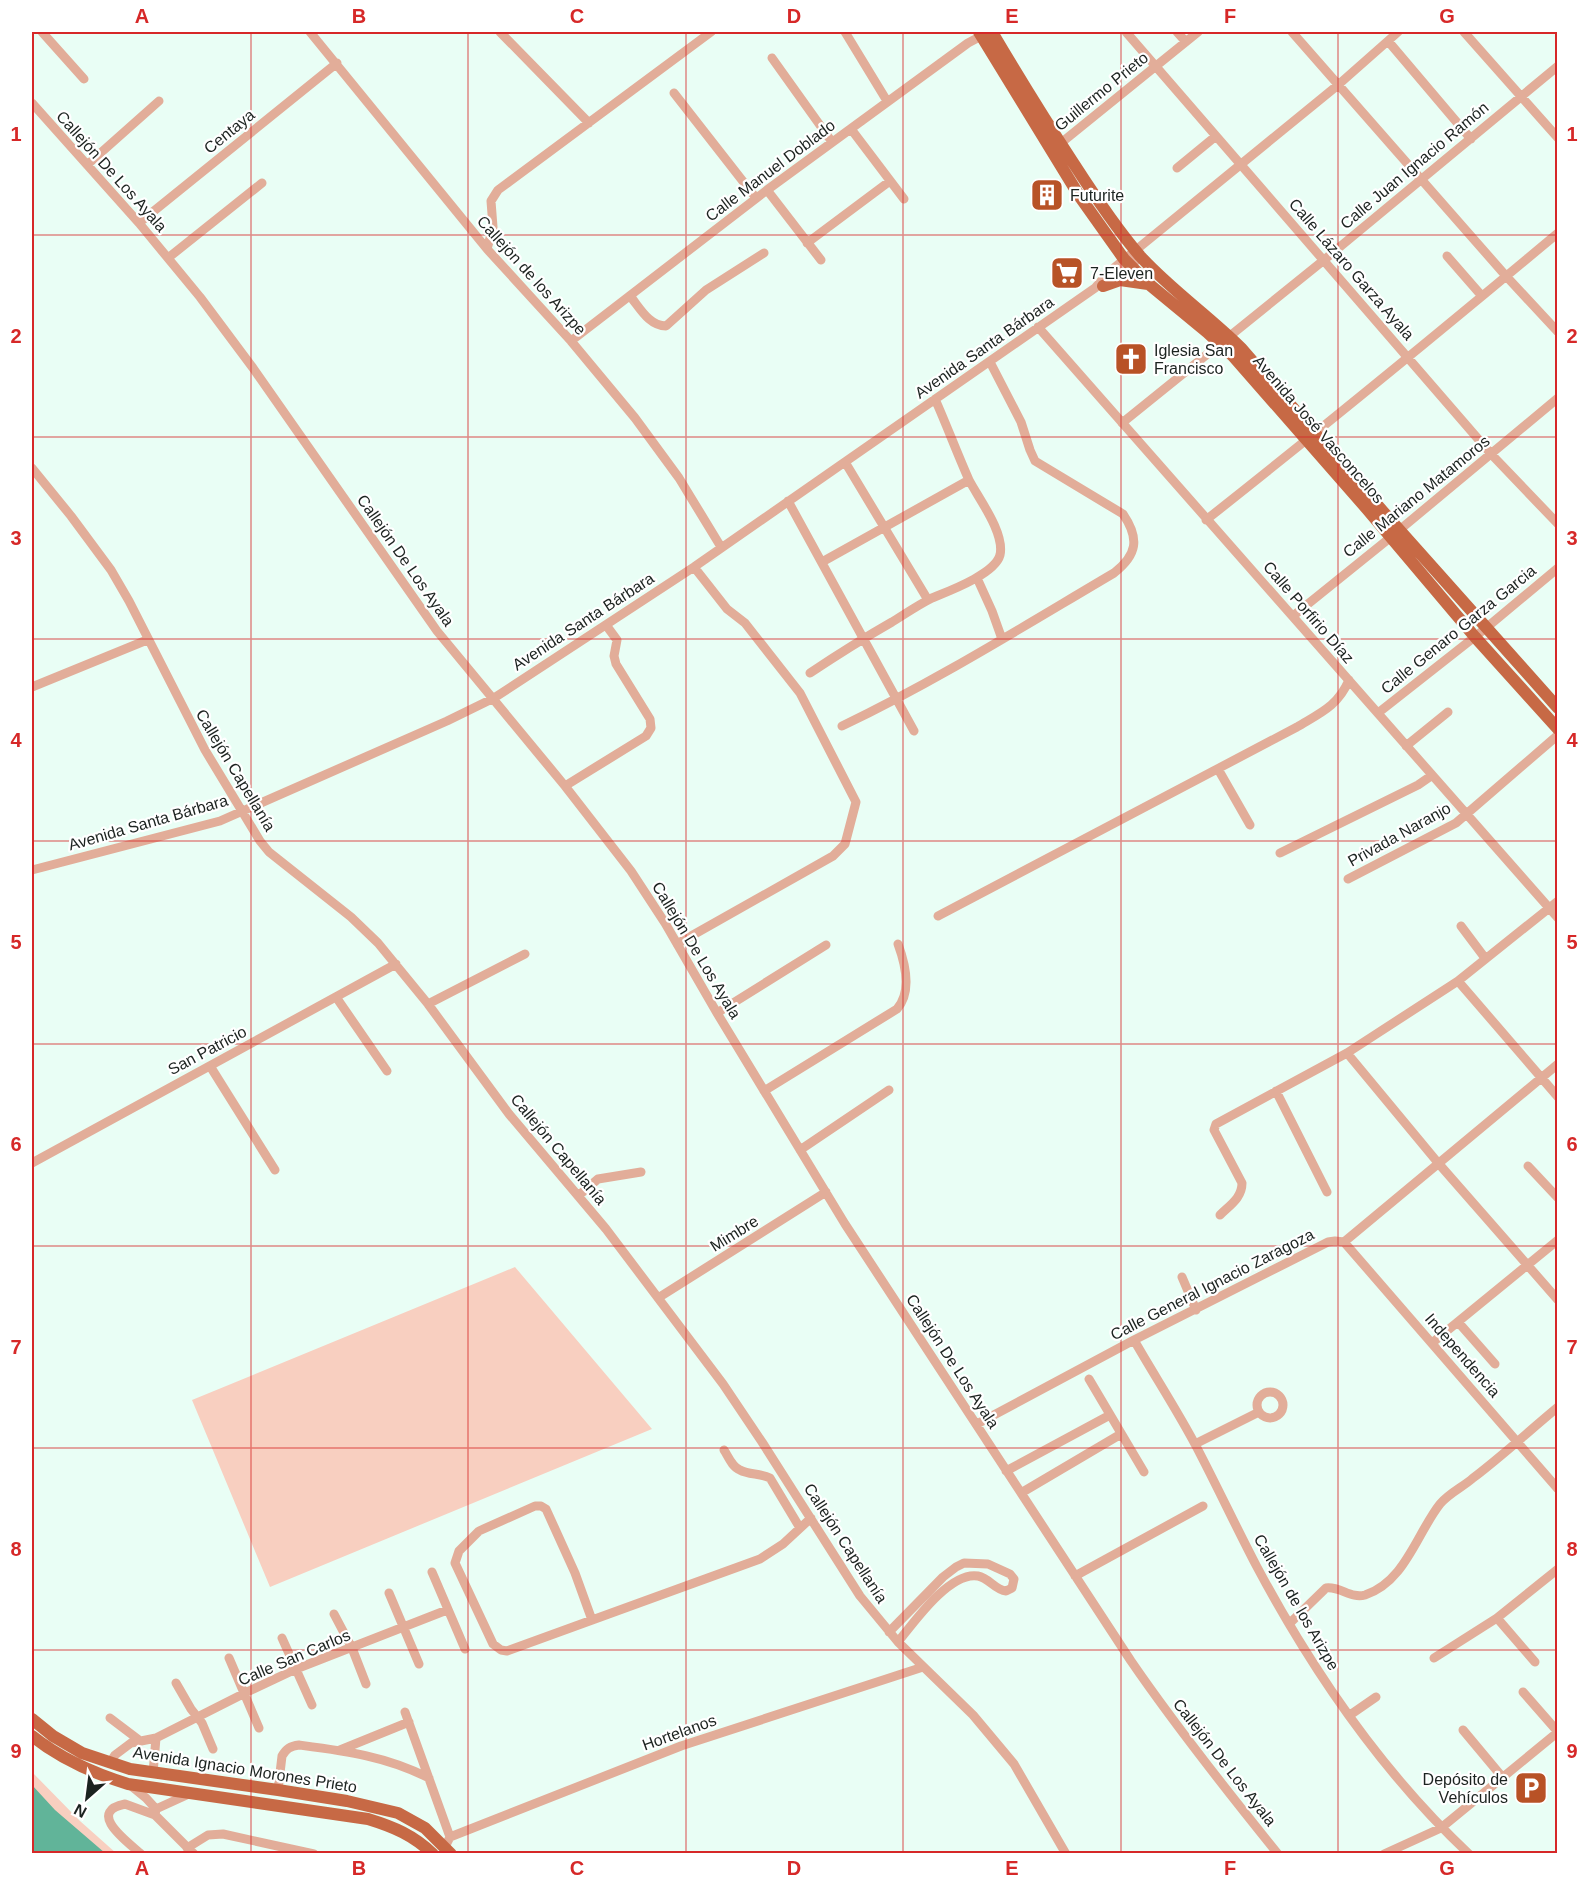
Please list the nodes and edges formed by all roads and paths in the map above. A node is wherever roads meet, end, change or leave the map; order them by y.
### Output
1 (42, 32) edge
2 (310, 32) edge
3 (500, 32) edge
4 (711, 32) edge
5 (845, 32) edge
6 (1126, 32) edge
7 (1177, 32) edge
8 (1198, 32) edge
9 (1292, 32) edge
10 (1398, 32) edge
11 (1464, 32) edge
12 (984, 33) edge
13 (1388, 41) junction
14 (1186, 42) junction
15 (772, 58) dead end
16 (337, 63) junction
17 (1155, 66) junction
18 (1557, 66) edge
19 (84, 80) dead end
20 (1338, 85) junction
21 (674, 93) dead end
22 (1521, 97) junction
23 (159, 101) dead end
24 (887, 101) junction
25 (32, 103) edge
26 (589, 123) junction
27 (851, 129) junction
28 (1216, 136) junction
29 (1557, 138) edge
30 (1472, 139) junction
31 (832, 142) junction
32 (1056, 147) junction
33 (87, 165) junction
34 (1242, 165) junction
35 (1177, 168) dead end
36 (1422, 179) junction
37 (890, 181) junction
38 (262, 183) dead end
39 (767, 190) junction
40 (756, 198) junction
41 (904, 199) dead end
42 (140, 223) junction
43 (1557, 233) edge
44 (807, 243) junction
45 (487, 249) junction
46 (764, 253) dead end
47 (1138, 254) junction
48 (1447, 256) dead end
49 (168, 258) junction
50 (821, 260) dead end
51 (1324, 260) junction
52 (1127, 262) junction
53 (1506, 276) junction
54 (1150, 285) junction
55 (1099, 287) junction
56 (1481, 295) junction
57 (630, 296) junction
58 (1038, 327) junction
59 (1557, 332) edge
60 (1225, 340) junction
61 (571, 341) junction
62 (1409, 358) junction
63 (990, 362) junction
64 (1557, 398) edge
65 (934, 399) junction
66 (1122, 423) junction
67 (1311, 437) junction
68 (1492, 454) junction
69 (845, 462) junction
70 (32, 468) edge
71 (969, 480) junction
72 (788, 501) junction
73 (1206, 520) junction
74 (1557, 524) edge
75 (885, 527) junction
76 (1395, 534) junction
77 (721, 547) junction
78 (822, 562) junction
79 (694, 567) junction
80 (1557, 568) edge
81 (977, 578) junction
82 (928, 600) junction
83 (1293, 616) junction
84 (606, 625) junction
85 (1486, 628) junction
86 (1475, 637) junction
87 (147, 639) junction
88 (864, 639) junction
89 (1002, 639) junction
90 (810, 673) dead end
91 (1348, 680) junction
92 (32, 687) edge
93 (494, 698) junction
94 (896, 700) junction
95 (1557, 708) edge
96 (1448, 712) dead end
97 (1378, 713) junction
98 (842, 726) dead end
99 (1557, 729) edge
100 (914, 731) dead end
101 (1557, 735) edge
102 (1406, 746) junction
103 (1218, 769) junction
104 (1431, 776) junction
105 (565, 786) junction
106 (241, 812) junction
107 (1465, 814) junction
108 (1250, 825) dead end
109 (1280, 853) dead end
110 (32, 870) edge
111 (1348, 879) dead end
112 (1557, 901) edge
113 (1549, 908) junction
114 (938, 916) dead end
115 (1557, 918) edge
116 (1461, 926) dead end
117 (677, 944) junction
118 (898, 944) dead end
119 (826, 945) dead end
120 (525, 954) dead end
121 (1485, 958) junction
122 (396, 964) junction
123 (1458, 981) junction
124 (336, 997) junction
125 (428, 1004) junction
126 (717, 1013) junction
127 (1347, 1053) junction
128 (1557, 1064) edge
129 (210, 1066) junction
130 (387, 1071) dead end
131 (1541, 1078) junction
132 (889, 1090) dead end
133 (764, 1091) junction
134 (1276, 1091) junction
135 (1557, 1097) edge
136 (800, 1150) junction
137 (32, 1163) edge
138 (1439, 1164) junction
139 (1528, 1166) dead end
140 (274, 1170) dead end
141 (641, 1172) dead end
142 (826, 1192) junction
143 (1327, 1192) dead end
144 (578, 1196) junction
145 (1557, 1198) edge
146 (1220, 1215) dead end
147 (1344, 1242) junction
148 (1556, 1245) edge
149 (1527, 1265) junction
150 (1182, 1277) dead end
151 (658, 1298) junction
152 (1557, 1300) edge
153 (1196, 1310) junction
154 (1458, 1322) junction
155 (1134, 1340) junction
156 (1432, 1343) junction
157 (1495, 1364) dead end
158 (1089, 1379) dead end
159 (1557, 1407) edge
160 (1259, 1412) dead end
161 (1110, 1416) junction
162 (977, 1424) junction
163 (1121, 1434) junction
164 (1517, 1441) junction
165 (1195, 1444) junction
166 (724, 1450) dead end
167 (1006, 1471) junction
168 (1144, 1472) dead end
169 (1557, 1489) edge
170 (1021, 1493) junction
171 (1203, 1506) dead end
172 (811, 1518) junction
173 (800, 1528) junction
174 (1557, 1569) edge
175 (432, 1572) dead end
176 (1075, 1575) junction
177 (388, 1593) dead end
178 (447, 1610) junction
179 (916, 1612) junction
180 (334, 1614) dead end
181 (1497, 1618) junction
182 (592, 1620) junction
183 (1290, 1623) junction
184 (402, 1628) junction
185 (889, 1632) junction
186 (282, 1638) dead end
187 (898, 1642) junction
188 (352, 1648) junction
189 (465, 1649) dead end
190 (229, 1658) dead end
191 (1434, 1658) dead end
192 (1535, 1662) dead end
193 (419, 1664) dead end
194 (922, 1667) junction
195 (296, 1669) junction
196 (176, 1683) dead end
197 (366, 1684) dead end
198 (1523, 1692) dead end
199 (245, 1693) junction
200 (1376, 1697) dead end
201 (312, 1705) dead end
202 (405, 1712) dead end
203 (1350, 1715) junction
204 (197, 1717) junction
205 (110, 1718) dead end
206 (32, 1719) edge
207 (409, 1722) junction
208 (259, 1728) dead end
209 (1463, 1730) dead end
210 (1557, 1732) edge
211 (32, 1736) edge
212 (156, 1738) junction
213 (139, 1740) junction
214 (213, 1749) dead end
215 (340, 1750) junction
216 (110, 1763) junction
217 (153, 1773) junction
218 (429, 1778) junction
219 (1503, 1778) junction
220 (128, 1784) junction
221 (279, 1790) junction
222 (192, 1793) junction
223 (155, 1812) junction
224 (1442, 1828) junction
225 (449, 1846) edge
226 (191, 1851) edge
227 (141, 1854) edge
228 (314, 1854) edge
229 (433, 1854) edge
230 (1066, 1854) edge
231 (1278, 1854) edge
232 (1384, 1854) edge
233 (1469, 1854) edge

1 - 19 street
2 - 16 street, Callejón de los Arizpe
3 - 26 street
4 - 26 street
5 - 24 street
6 - 17 street, Calle Lázaro Garza Ayala
7 - 14 street
8 - 14 street, Guillermo Prieto
9 - 20 street
10 - 13 street, Avenida Santa Bárbara
11 - 22 street
12 - 24 street, Calle Manuel Doblado
12 - 32 main road, Avenida José Vasconcelos
13 - 20 street, Avenida Santa Bárbara
13 - 30 street
14 - 17 street, Guillermo Prieto
15 - 31 street
16 - 42 street, Centaya
16 - 45 street, Callejón de los Arizpe
17 - 28 street, Calle Lázaro Garza Ayala
17 - 32 street, Guillermo Prieto
18 - 22 street, Calle Juan Ignacio Ramón
20 - 34 street, Avenida Santa Bárbara
20 - 36 street
21 - 40 street
22 - 29 street
22 - 30 street, Calle Juan Ignacio Ramón
23 - 33 street
24 - 27 street, Calle Manuel Doblado
25 - 33 street, Callejón De Los Ayala
26 - 45 street
27 - 31 street, Calle Manuel Doblado
27 - 37 street
28 - 34 street, Calle Lázaro Garza Ayala
28 - 35 street
30 - 36 street, Calle Juan Ignacio Ramón
31 - 39 street, Calle Manuel Doblado
32 - 47 main road, Avenida José Vasconcelos
32 - 52 main road, Avenida José Vasconcelos
33 - 42 street, Callejón De Los Ayala
34 - 47 street, Avenida Santa Bárbara
34 - 51 street, Calle Lázaro Garza Ayala
36 - 51 street, Calle Juan Ignacio Ramón
36 - 53 street
37 - 41 street
37 - 44 street
38 - 49 street
39 - 40 street, Calle Manuel Doblado
39 - 44 street
40 - 57 street, Calle Manuel Doblado
42 - 49 street, Callejón De Los Ayala
43 - 53 street
44 - 50 street
45 - 61 street, Callejón de los Arizpe
46 - 57 street
47 - 52 street, Avenida Santa Bárbara
47 - 60 main road, Avenida José Vasconcelos
48 - 56 street
49 - 93 street, Callejón De Los Ayala
51 - 60 street, Calle Juan Ignacio Ramón
51 - 62 street, Calle Lázaro Garza Ayala
52 - 54 main road, Avenida José Vasconcelos
52 - 55 street, Avenida Santa Bárbara
53 - 56 street
53 - 59 street
54 - 55 main road
54 - 60 main road, Avenida José Vasconcelos
55 - 58 street, Avenida Santa Bárbara
56 - 62 street
57 - 61 street, Calle Manuel Doblado
58 - 63 street, Avenida Santa Bárbara
58 - 66 street, Calle Porfirio Díaz
60 - 66 street, Calle Juan Ignacio Ramón
60 - 67 main road, Avenida José Vasconcelos
61 - 77 street, Callejón de los Arizpe
62 - 67 street
62 - 68 street, Calle Lázaro Garza Ayala
63 - 65 street, Avenida Santa Bárbara
63 - 89 street
64 - 68 street, Calle Mariano Matamoros
65 - 69 street, Avenida Santa Bárbara
65 - 71 street
66 - 73 street, Calle Porfirio Díaz
67 - 73 street
67 - 76 main road, Avenida José Vasconcelos
68 - 74 street, Calle Lázaro Garza Ayala
68 - 76 street, Calle Mariano Matamoros
69 - 72 street, Avenida Santa Bárbara
69 - 75 street
70 - 87 street, Callejón Capellanía
71 - 75 street
71 - 81 street
72 - 77 street, Avenida Santa Bárbara
72 - 78 street
73 - 83 street, Calle Porfirio Díaz
75 - 78 street
75 - 82 street
76 - 83 street, Calle Mariano Matamoros
76 - 85 main road, Avenida José Vasconcelos
76 - 86 main road, Avenida José Vasconcelos
77 - 79 street, Avenida Santa Bárbara
78 - 88 street
79 - 84 street, Avenida Santa Bárbara
79 - 117 street
80 - 85 street, Calle Genaro Garza Garcia
81 - 82 street
81 - 89 street
82 - 88 street
83 - 91 street, Calle Porfirio Díaz
84 - 93 street, Avenida Santa Bárbara
84 - 105 street
85 - 86 street, Calle Genaro Garza Garcia
85 - 95 main road, Avenida José Vasconcelos
86 - 97 street, Calle Genaro Garza Garcia
86 - 99 main road, Avenida José Vasconcelos
87 - 92 street
87 - 106 street, Callejón Capellanía
88 - 90 street
88 - 94 street
89 - 94 street
91 - 97 street, Calle Porfirio Díaz
91 - 103 street
93 - 105 street, Callejón De Los Ayala
93 - 106 street, Avenida Santa Bárbara
94 - 98 street
94 - 100 street
96 - 102 street
97 - 102 street, Calle Porfirio Díaz
101 - 107 street, Privada Naranjo
102 - 104 street, Calle Porfirio Díaz
103 - 108 street
103 - 114 street
104 - 107 street, Calle Porfirio Díaz
104 - 109 street
105 - 117 street, Callejón De Los Ayala
106 - 110 street, Avenida Santa Bárbara
106 - 122 street, Callejón Capellanía
107 - 111 street, Privada Naranjo
107 - 113 street, Calle Porfirio Díaz
112 - 113 street
113 - 115 street, Calle Porfirio Díaz
113 - 121 street
116 - 121 street
117 - 126 street, Callejón De Los Ayala
118 - 133 street
119 - 126 street
120 - 125 street
121 - 123 street
122 - 124 street, San Patricio
122 - 125 street, Callejón Capellanía
123 - 127 street
123 - 131 street
124 - 129 street, San Patricio
124 - 130 street
125 - 144 street, Callejón Capellanía
126 - 133 street, Callejón De Los Ayala
127 - 134 street
127 - 138 street
128 - 131 street, Calle General Ignacio Zaragoza
129 - 137 street, San Patricio
129 - 140 street
131 - 135 street
131 - 138 street, Calle General Ignacio Zaragoza
132 - 136 street
133 - 136 street, Callejón De Los Ayala
134 - 143 street
134 - 146 street
136 - 142 street, Callejón De Los Ayala
138 - 147 street, Calle General Ignacio Zaragoza
138 - 149 street
139 - 145 street
141 - 144 street
142 - 151 street, Mimbre
142 - 162 street, Callejón De Los Ayala
144 - 151 street, Callejón Capellanía
147 - 153 street, Calle General Ignacio Zaragoza
147 - 156 street, Independencia
148 - 149 street
149 - 152 street
149 - 154 street
150 - 153 street
151 - 172 street, Callejón Capellanía
153 - 155 street, Calle General Ignacio Zaragoza
154 - 156 street
154 - 157 street
155 - 162 street, Calle General Ignacio Zaragoza
155 - 165 street, Callejón de los Arizpe
156 - 164 street, Independencia
158 - 161 street
159 - 164 street
160 - 165 street
161 - 163 street
161 - 167 street
162 - 167 street, Callejón De Los Ayala
163 - 168 street
163 - 170 street
164 - 169 street, Independencia
164 - 183 street
165 - 183 street, Callejón de los Arizpe
166 - 173 street
167 - 170 street, Callejón De Los Ayala
170 - 176 street, Callejón De Los Ayala
171 - 176 street
172 - 173 street
172 - 185 street, Callejón Capellanía
173 - 182 street
174 - 181 street
175 - 178 street
176 - 231 street, Callejón De Los Ayala
177 - 184 street
178 - 184 street, Calle San Carlos
178 - 189 street
179 - 179 street
179 - 185 street
179 - 187 street
180 - 188 street
181 - 191 street
181 - 192 street
182 - 182 street
183 - 203 street, Callejón de los Arizpe
184 - 188 street, Calle San Carlos
184 - 193 street
185 - 187 street, Callejón Capellanía
186 - 195 street
187 - 194 street, Callejón Capellanía
188 - 195 street, Calle San Carlos
188 - 197 street
190 - 199 street
194 - 225 street, Hortelanos
194 - 230 street, Callejón Capellanía
195 - 199 street, Calle San Carlos
195 - 201 street
196 - 204 street
198 - 210 street
199 - 204 street, Calle San Carlos
199 - 208 street
200 - 203 street
202 - 207 street
203 - 224 street, Callejón de los Arizpe
204 - 212 street, Calle San Carlos
204 - 214 street
205 - 213 street
206 - 216 main road, Avenida Ignacio Morones Prieto
207 - 215 street
207 - 218 street
209 - 219 street
210 - 219 street
211 - 220 main road, Avenida Ignacio Morones Prieto
212 - 213 street, Calle San Carlos
212 - 217 street
213 - 216 street, Calle San Carlos
215 - 218 street
215 - 221 street
216 - 217 main road, Avenida Ignacio Morones Prieto
217 - 221 main road, Avenida Ignacio Morones Prieto
218 - 225 street
219 - 224 street
220 - 222 main road, Avenida Ignacio Morones Prieto
220 - 223 street
221 - 225 main road, Avenida Ignacio Morones Prieto
222 - 223 street
222 - 229 main road, Avenida Ignacio Morones Prieto
223 - 226 street
223 - 227 street
224 - 232 street
224 - 233 street, Callejón de los Arizpe
226 - 228 street

